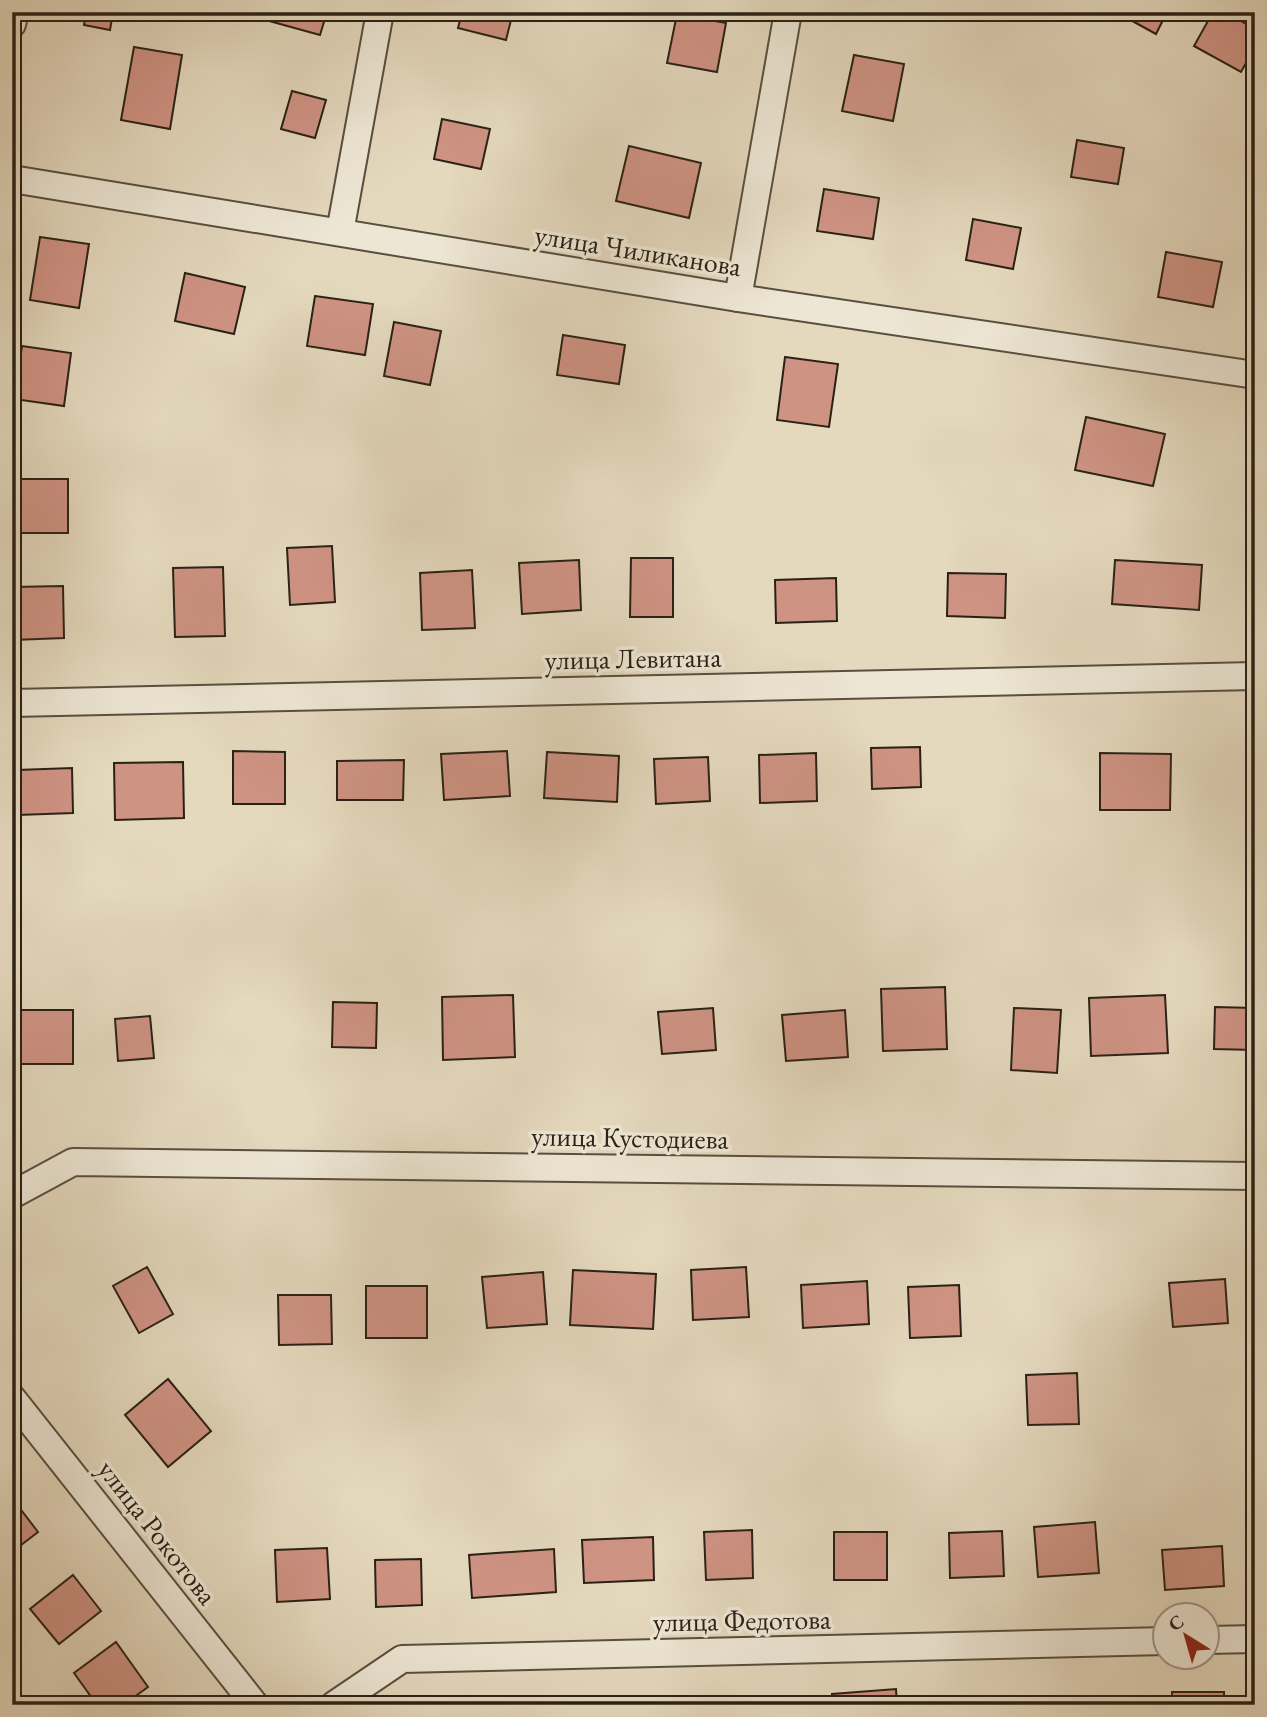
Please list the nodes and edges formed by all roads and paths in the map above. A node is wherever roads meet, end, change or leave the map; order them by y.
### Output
1 (15, 12) edge
2 (380, 12) edge
3 (788, 12) edge
4 (12, 24) edge
5 (12, 179) edge
6 (340, 232) junction
7 (738, 298) junction
8 (1255, 375) edge
9 (1255, 676) edge
10 (12, 703) edge
11 (1255, 1176) edge
12 (12, 1195) edge
13 (12, 1398) edge
14 (1255, 1639) edge
15 (1222, 1640) edge
16 (1152, 1641) edge
17 (255, 1705) edge
18 (334, 1705) edge

1 - 4 street
2 - 6 street
3 - 7 street
5 - 6 street, улица Чиликанова
6 - 7 street, улица Чиликанова
7 - 8 street, улица Чиликанова
9 - 10 street, улица Левитана
11 - 12 street, улица Кустодиева
13 - 17 street, улица Рокотова
14 - 15 street
16 - 18 street, улица Федотова

